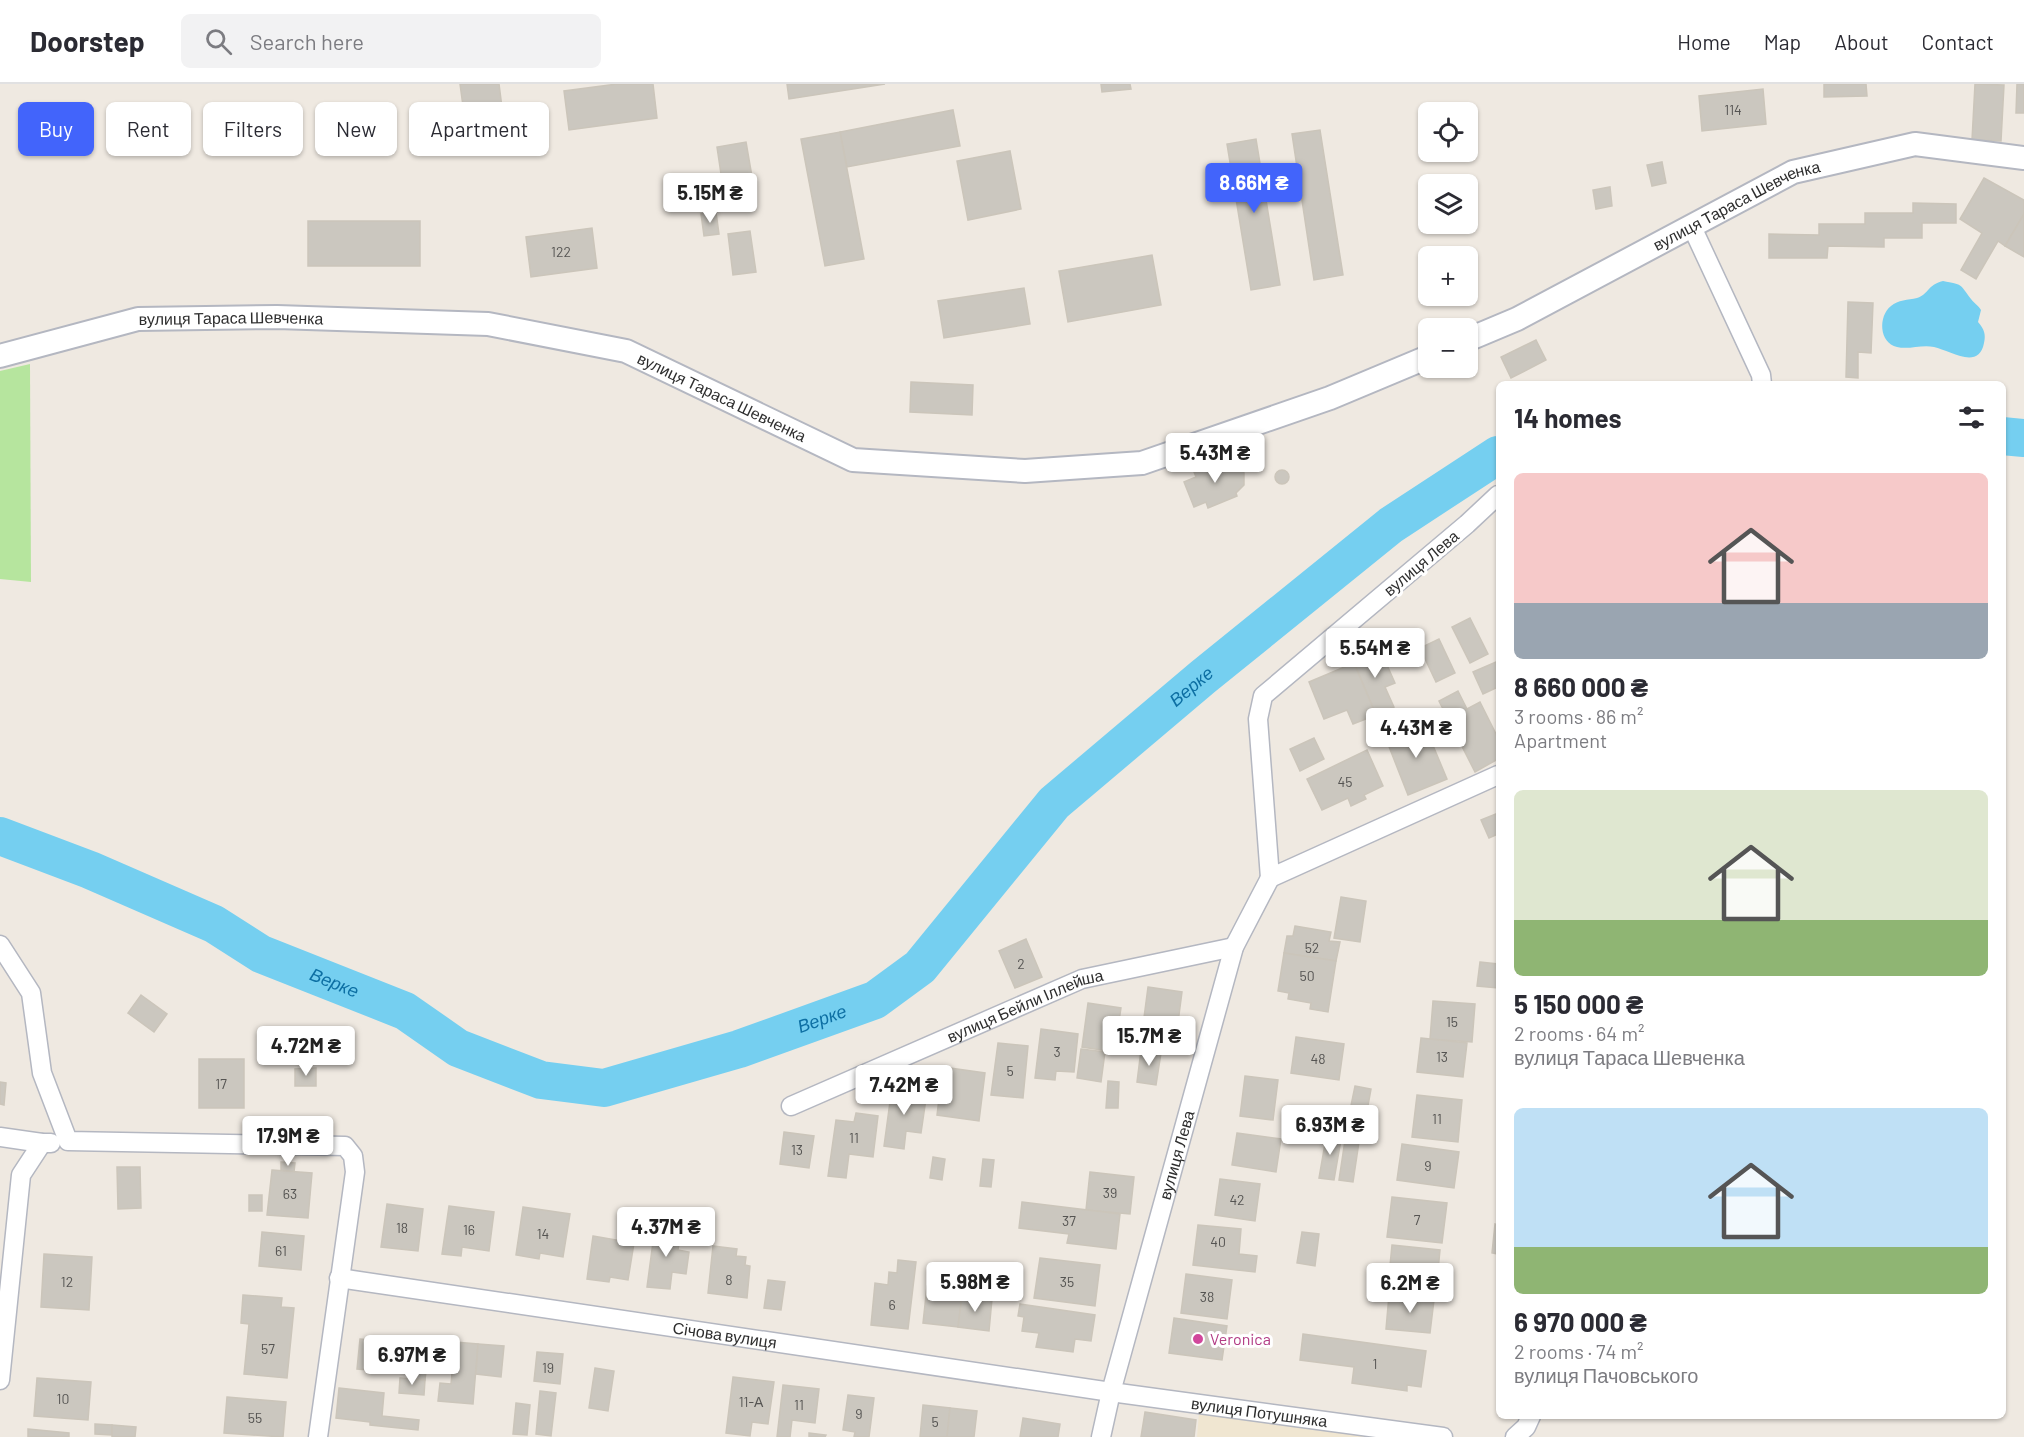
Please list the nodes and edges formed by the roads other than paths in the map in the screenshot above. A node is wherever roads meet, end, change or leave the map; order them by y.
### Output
1 (2024, 158) edge
2 (1692, 227) junction
3 (1478, 335) edge
4 (0, 356) edge
5 (1418, 361) edge
6 (1761, 379) edge
7 (1496, 497) edge
8 (1496, 776) edge
9 (1270, 878) junction
10 (0, 945) edge
11 (1234, 947) junction
12 (791, 1106) dead end
13 (0, 1137) edge
14 (68, 1141) junction
15 (42, 1143) junction
16 (339, 1278) junction
17 (0, 1380) edge
18 (1111, 1392) junction
19 (1529, 1419) edge
20 (318, 1437) edge
21 (1101, 1437) edge
22 (1443, 1437) edge
23 (1515, 1437) edge

1 - 2 street, вулиця Тараса Шевченка
2 - 3 street, вулиця Тараса Шевченка
2 - 6 street
4 - 5 street, вулиця Тараса Шевченка
7 - 9 street, вулиця Лева
8 - 9 street
9 - 11 street, вулиця Лева
10 - 14 street
11 - 12 street, вулиця Бейли Іллейша
11 - 18 street, вулиця Лева
13 - 15 street
14 - 15 street
14 - 16 street
15 - 17 street
16 - 18 street, Січова вулиця
16 - 20 street
18 - 21 street, вулиця Лева
18 - 22 street, вулиця Потушняка
19 - 23 street

